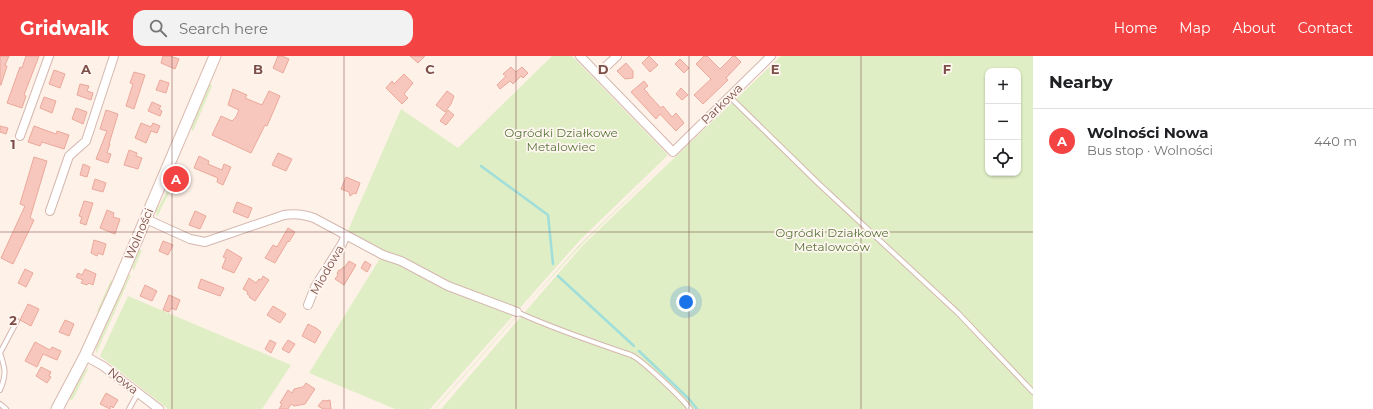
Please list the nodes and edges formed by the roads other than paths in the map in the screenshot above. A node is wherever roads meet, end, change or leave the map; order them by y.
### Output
1 (49, 56) edge
2 (114, 56) edge
3 (580, 56) edge
4 (617, 56) edge
5 (771, 56) edge
6 (212, 57) edge
7 (598, 74) junction
8 (733, 100) dead end
9 (20, 136) dead end
10 (50, 211) dead end
11 (146, 219) junction
12 (346, 235) junction
13 (308, 305) dead end
14 (517, 312) joint
15 (17, 321) dead end
16 (85, 356) junction
17 (0, 390) edge
18 (1033, 392) edge
19 (138, 393) junction
20 (0, 404) edge
21 (6, 409) edge
22 (57, 409) edge
23 (128, 409) edge
24 (159, 409) edge
25 (690, 409) edge

1 - 9 street
2 - 10 street
3 - 7 street
4 - 7 street
5 - 7 street, Parkowa
6 - 11 main road, Wolności
8 - 18 lane
11 - 12 street
11 - 16 main road, Wolności
12 - 13 street, Miodowa
12 - 14 street
14 - 25 lane
15 - 17 lane
16 - 19 street, Nowa
16 - 22 main road, Wolności
19 - 23 lane
19 - 24 street, Nowa
20 - 21 lane

